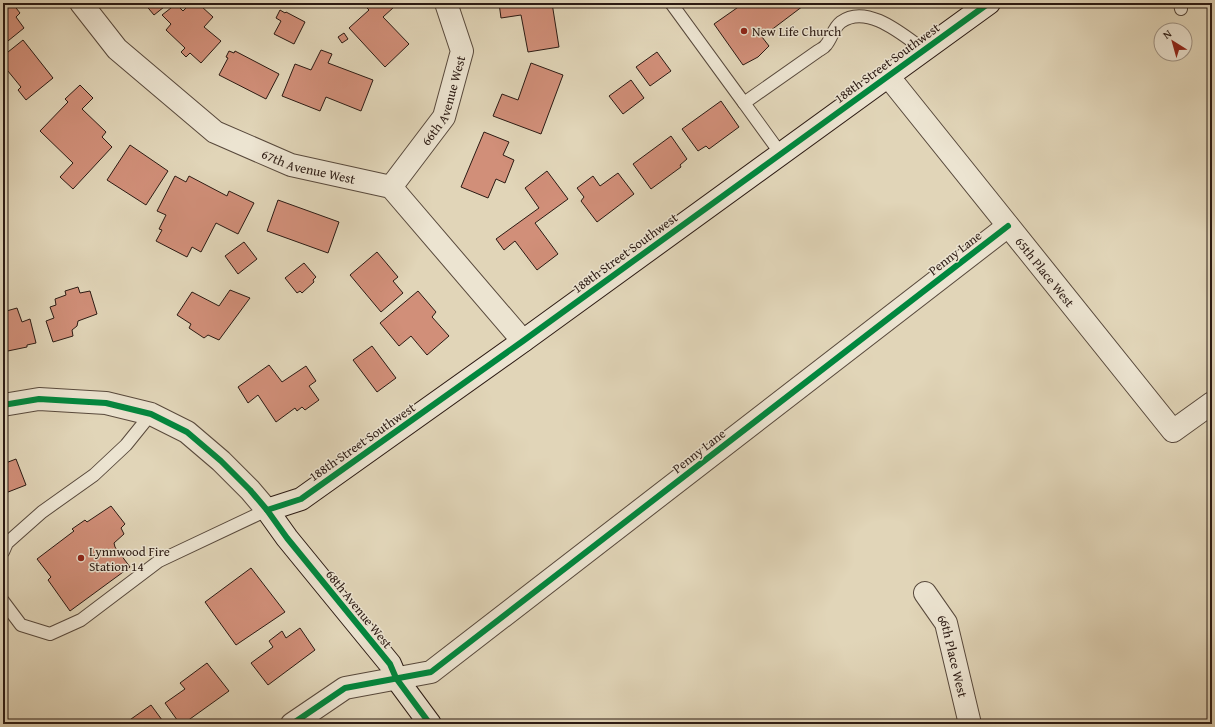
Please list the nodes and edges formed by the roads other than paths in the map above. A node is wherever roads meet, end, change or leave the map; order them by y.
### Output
1 (81, 3) edge
2 (446, 3) edge
3 (671, 3) edge
4 (989, 3) edge
5 (924, 50) junction
6 (888, 76) junction
7 (744, 103) junction
8 (781, 154) junction
9 (391, 187) junction
10 (1008, 226) junction
11 (523, 341) junction
12 (1212, 403) edge
13 (3, 405) edge
14 (151, 414) junction
15 (267, 510) junction
16 (3, 552) edge
17 (924, 593) dead end
18 (3, 601) edge
19 (396, 678) junction
20 (292, 724) edge
21 (430, 724) edge
22 (970, 724) edge

1 - 9 street, 67th Avenue West
2 - 9 street, 66th Avenue West
3 - 7 lane
4 - 5 street, 188th Street Southwest
5 - 6 street, 188th Street Southwest
5 - 7 lane
6 - 8 street, 188th Street Southwest
6 - 10 street, 65th Place West
7 - 8 lane
8 - 11 street, 188th Street Southwest
9 - 11 street
10 - 12 street, 65th Place West
10 - 19 street, Penny Lane
11 - 15 street, 188th Street Southwest
13 - 14 street, 68th Avenue West
14 - 15 street, 68th Avenue West
14 - 16 lane
15 - 18 lane
15 - 19 street, 68th Avenue West
17 - 22 street, 66th Place West
19 - 20 street, Penny Lane
19 - 21 street, 68th Avenue West

